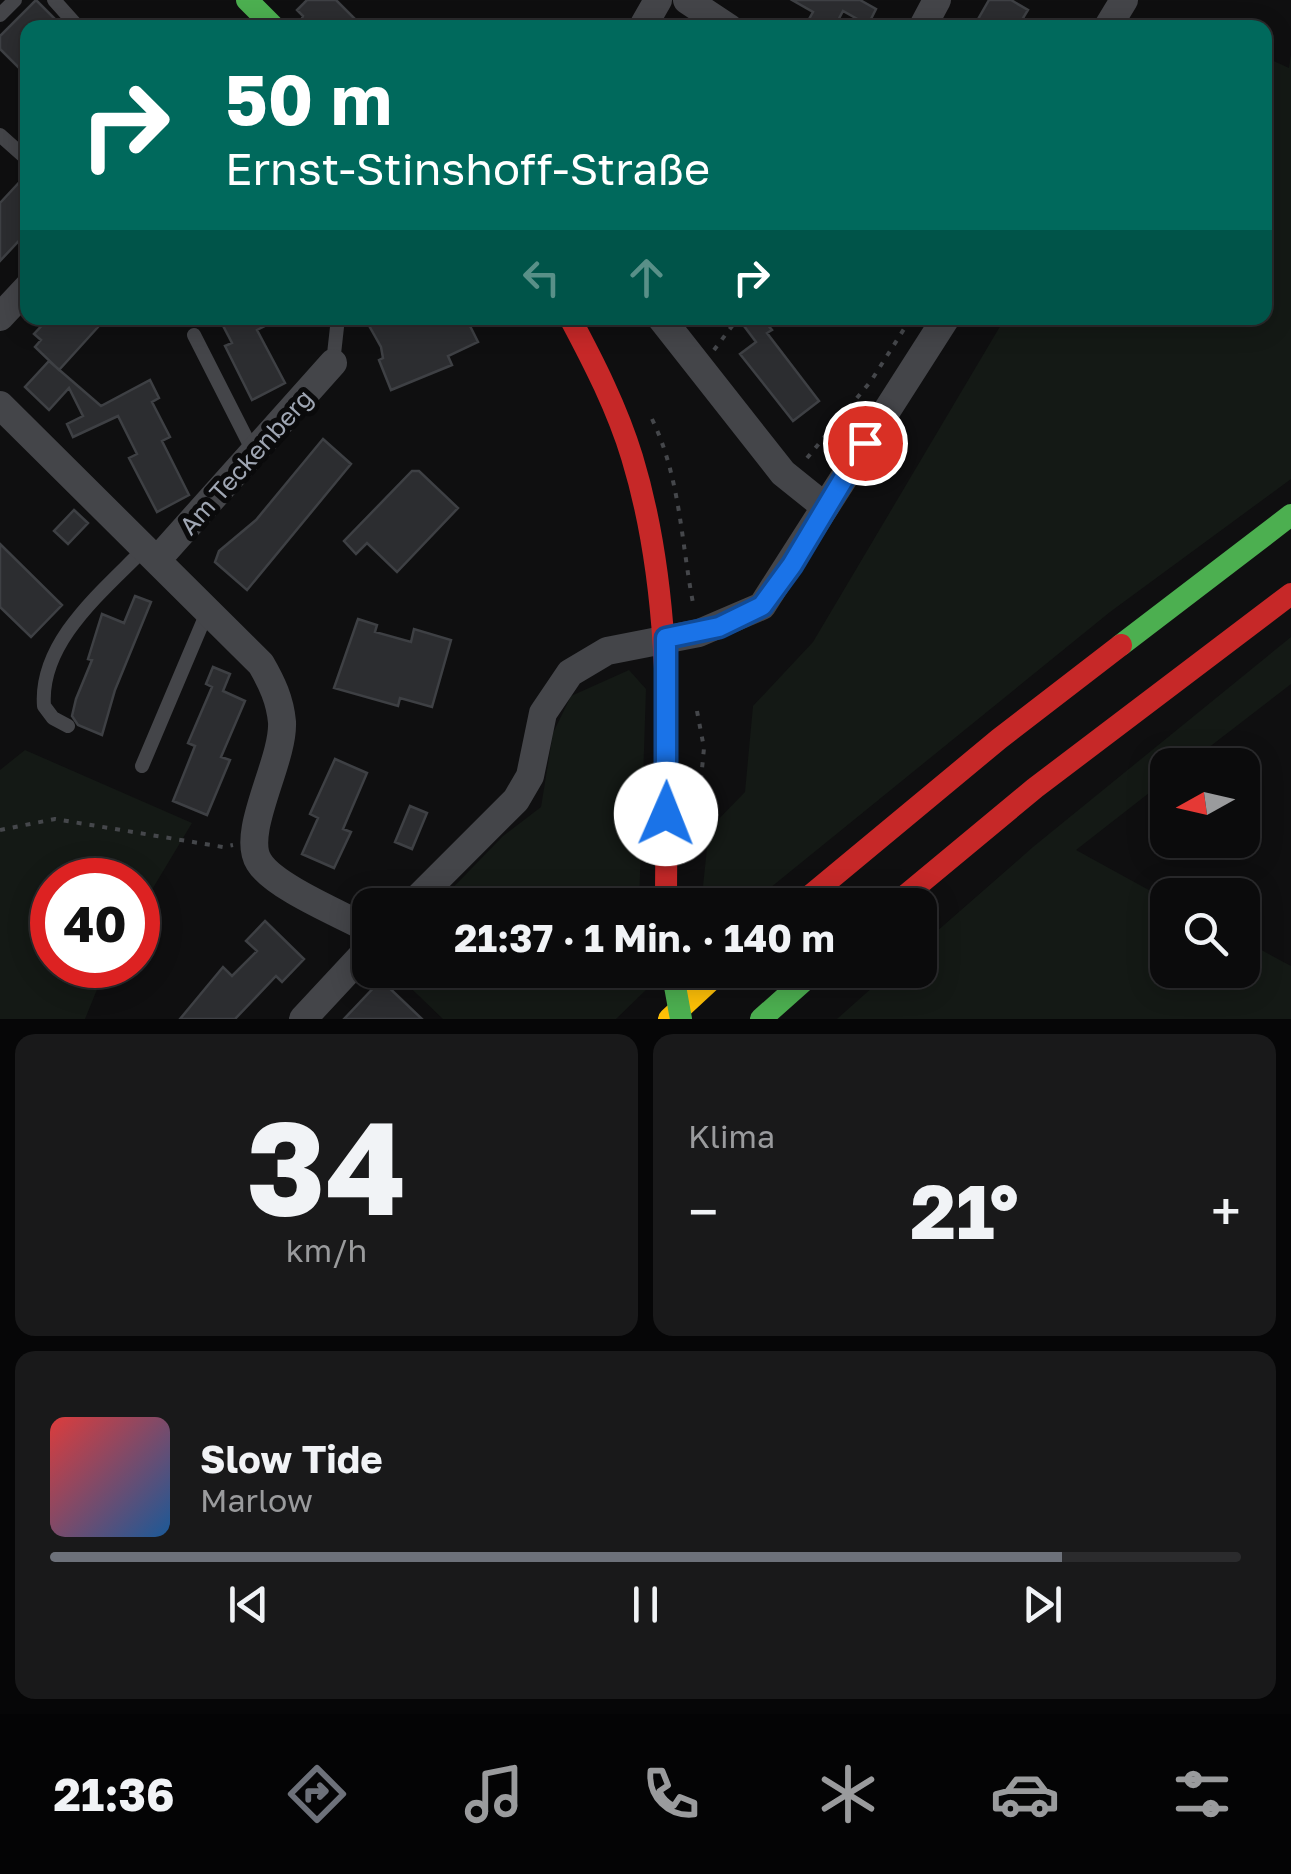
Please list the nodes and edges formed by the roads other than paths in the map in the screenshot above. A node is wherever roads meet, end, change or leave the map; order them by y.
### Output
1 (15, 0) edge
2 (54, 0) edge
3 (688, 0) edge
4 (0, 15) edge
5 (72, 20) edge
6 (718, 20) edge
7 (20, 295) edge
8 (1, 315) edge
9 (338, 325) edge
10 (574, 325) edge
11 (667, 325) edge
12 (941, 325) edge
13 (194, 335) dead end
14 (333, 362) joint
15 (0, 405) edge
16 (254, 454) junction
17 (814, 498) junction
18 (1291, 515) edge
19 (151, 555) junction
20 (1291, 594) edge
21 (208, 609) junction
22 (666, 638) junction
23 (68, 726) dead end
24 (142, 766) dead end
25 (428, 888) edge
26 (666, 888) edge
27 (818, 888) edge
28 (914, 888) edge
29 (352, 920) edge
30 (352, 966) edge
31 (675, 988) edge
32 (703, 988) edge
33 (796, 988) edge
34 (303, 1019) edge
35 (670, 1019) edge
36 (680, 1019) edge
37 (761, 1019) edge

1 - 4 lane
2 - 5 lane
3 - 6 street
7 - 8 street
9 - 14 lane
10 - 22 main road
11 - 17 street
12 - 17 street
13 - 16 lane
14 - 16 street, Am Teckenberg
15 - 19 street
16 - 19 street, Am Teckenberg
17 - 22 street
18 - 27 main road
19 - 21 street
19 - 23 lane
20 - 28 main road
21 - 24 lane
21 - 29 street
22 - 25 street
22 - 26 main road
30 - 34 street
31 - 36 main road, bridge
32 - 35 main road
33 - 37 main road

